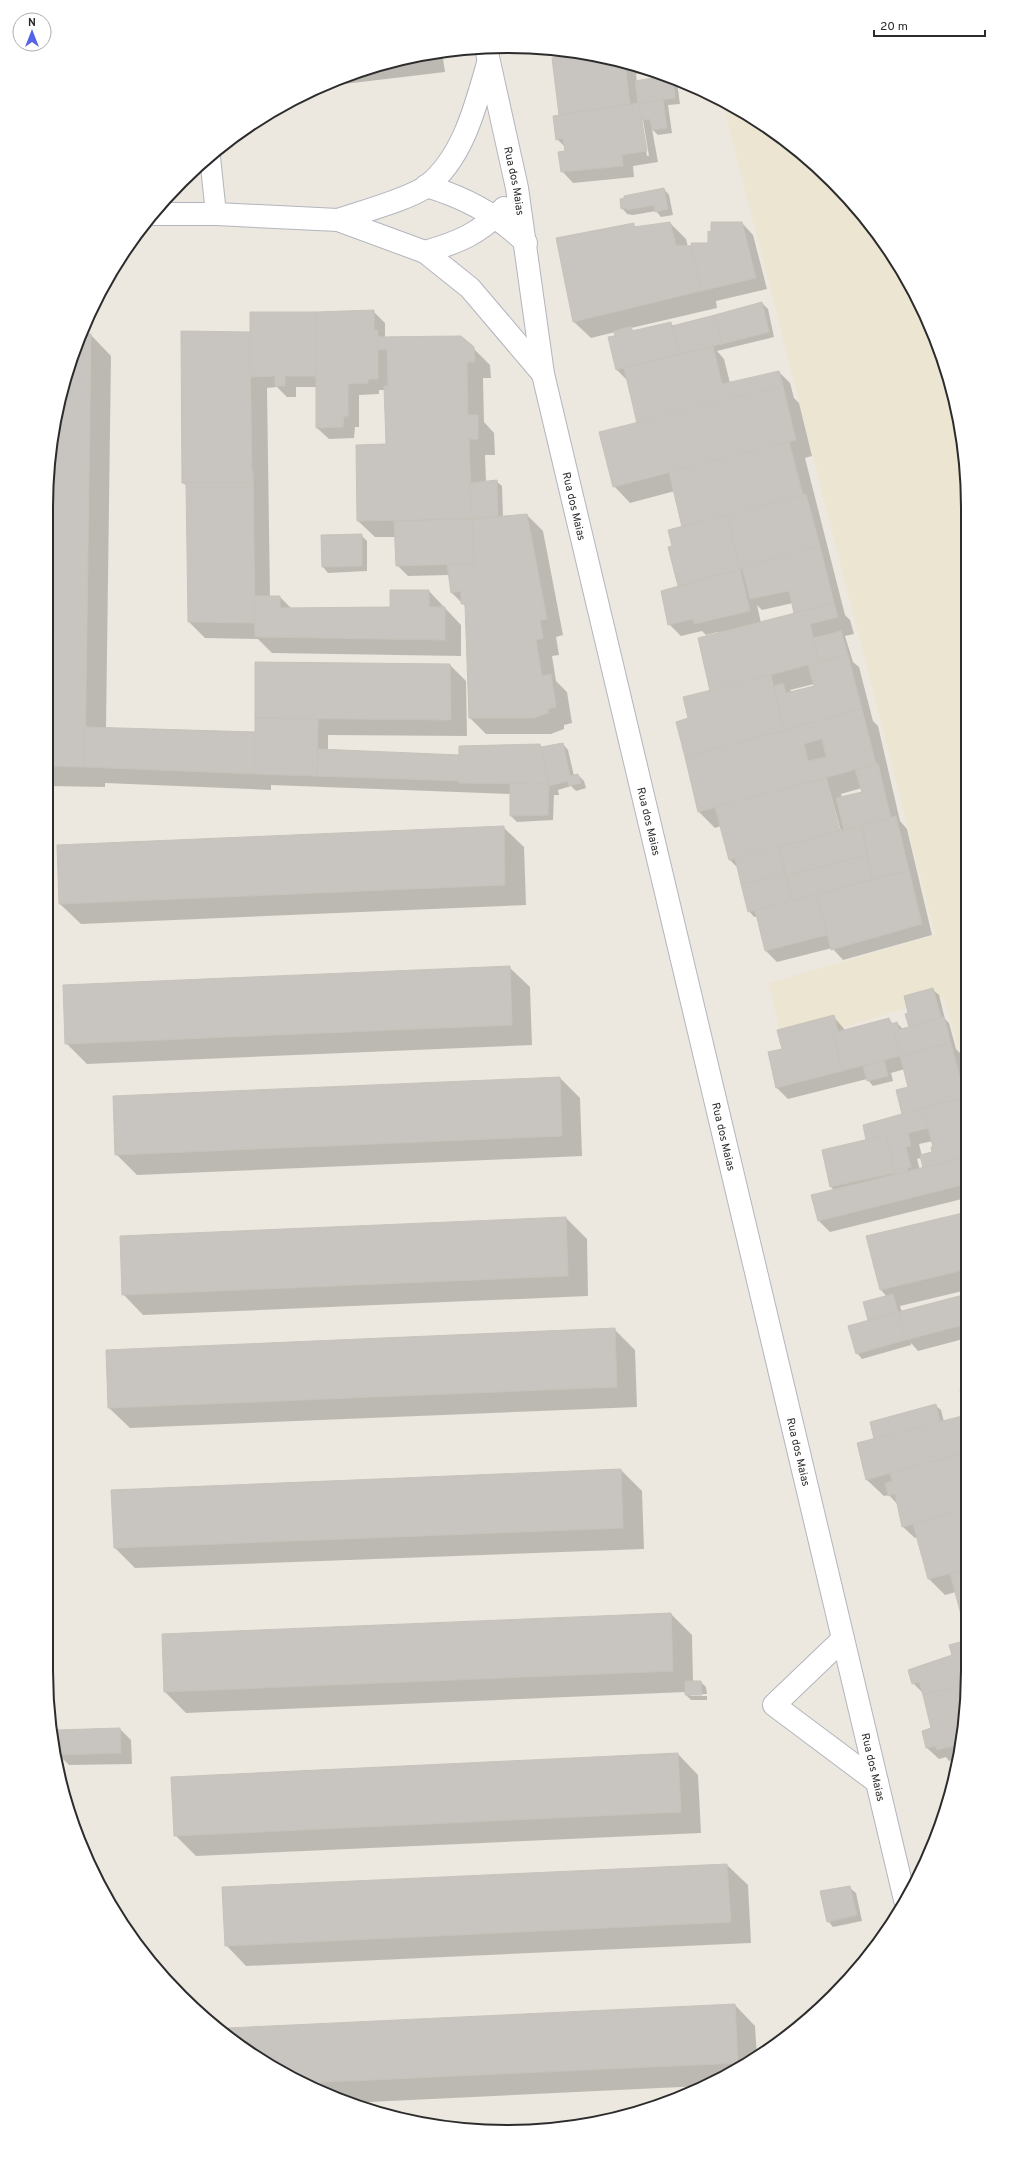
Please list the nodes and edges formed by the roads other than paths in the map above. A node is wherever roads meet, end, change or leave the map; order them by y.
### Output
1 (488, 54) edge
2 (211, 164) edge
3 (426, 186) junction
4 (517, 188) junction
5 (161, 214) edge
6 (216, 214) junction
7 (495, 217) junction
8 (338, 220) junction
9 (526, 243) junction
10 (425, 252) junction
11 (543, 374) junction
12 (843, 1639) junction
13 (877, 1782) junction
14 (903, 1892) edge

1 - 3 main road, Rua dos Maias
1 - 4 main road, Rua dos Maias
2 - 6 lane
3 - 7 main road
3 - 8 main road, Rua dos Maias
4 - 7 main road
4 - 9 main road, Rua dos Maias
5 - 6 main road
6 - 8 main road
7 - 9 main road
7 - 10 main road
8 - 10 main road, Rua dos Maias
9 - 11 main road, Rua dos Maias
10 - 11 main road, Rua dos Maias
11 - 12 main road, Rua dos Maias
12 - 13 main road, Rua dos Maias
12 - 13 main road
13 - 14 main road, Rua dos Maias

